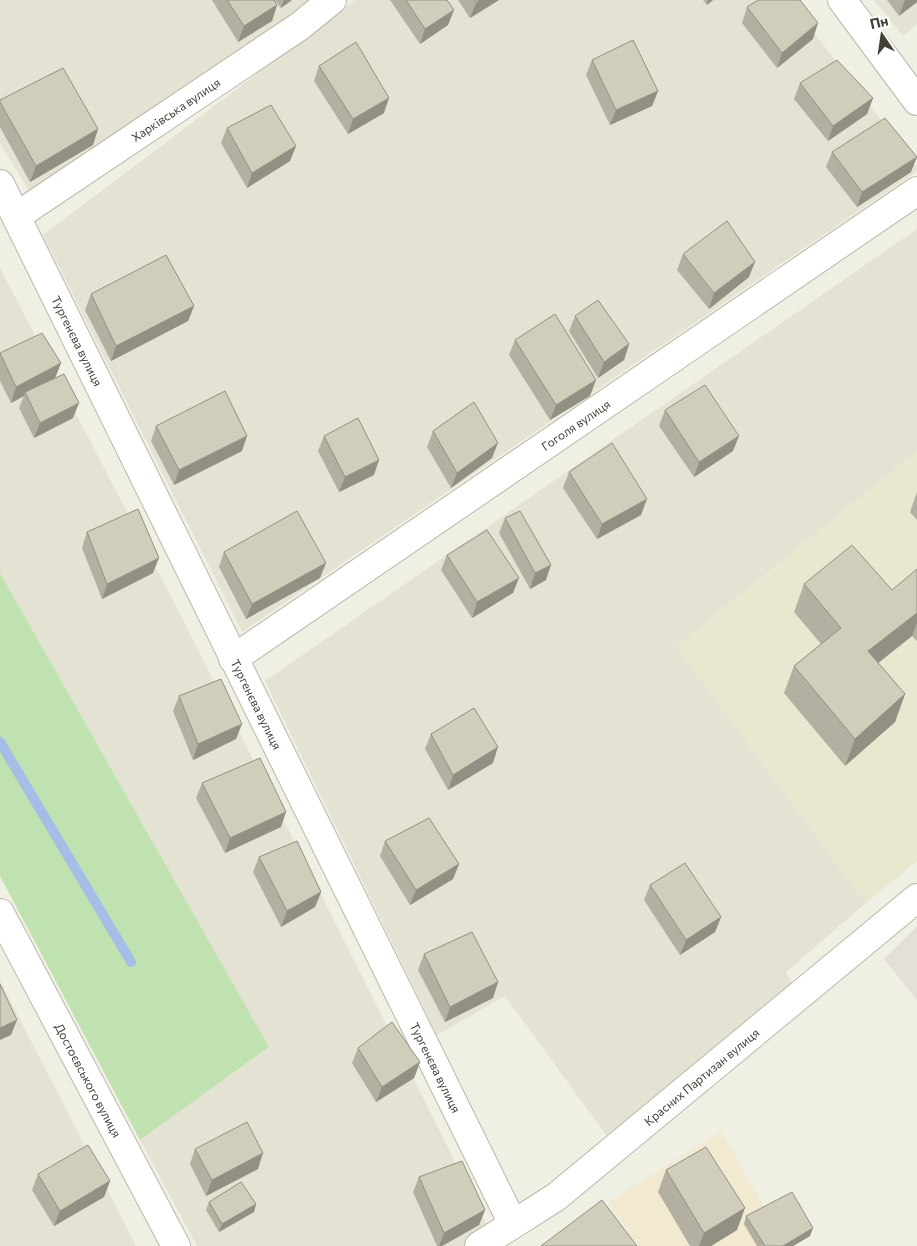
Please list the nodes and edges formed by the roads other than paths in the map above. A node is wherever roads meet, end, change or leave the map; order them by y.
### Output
1 (332, 0) edge
2 (842, 0) edge
3 (917, 100) edge
4 (0, 184) edge
5 (917, 191) edge
6 (17, 216) junction
7 (233, 659) junction
8 (917, 898) edge
9 (0, 913) edge
10 (513, 1224) junction
11 (176, 1246) edge
12 (479, 1246) edge

1 - 6 street, Харківська вулиця
2 - 3 street
4 - 6 street, Тургенєва вулиця
5 - 7 street, Гоголя вулиця
6 - 7 street, Тургенєва вулиця
7 - 10 street, Тургенєва вулиця
8 - 10 street, Красних Партизан вулиця
9 - 11 street, Достоєвського вулиця
10 - 12 street, Красних Партизан вулиця

